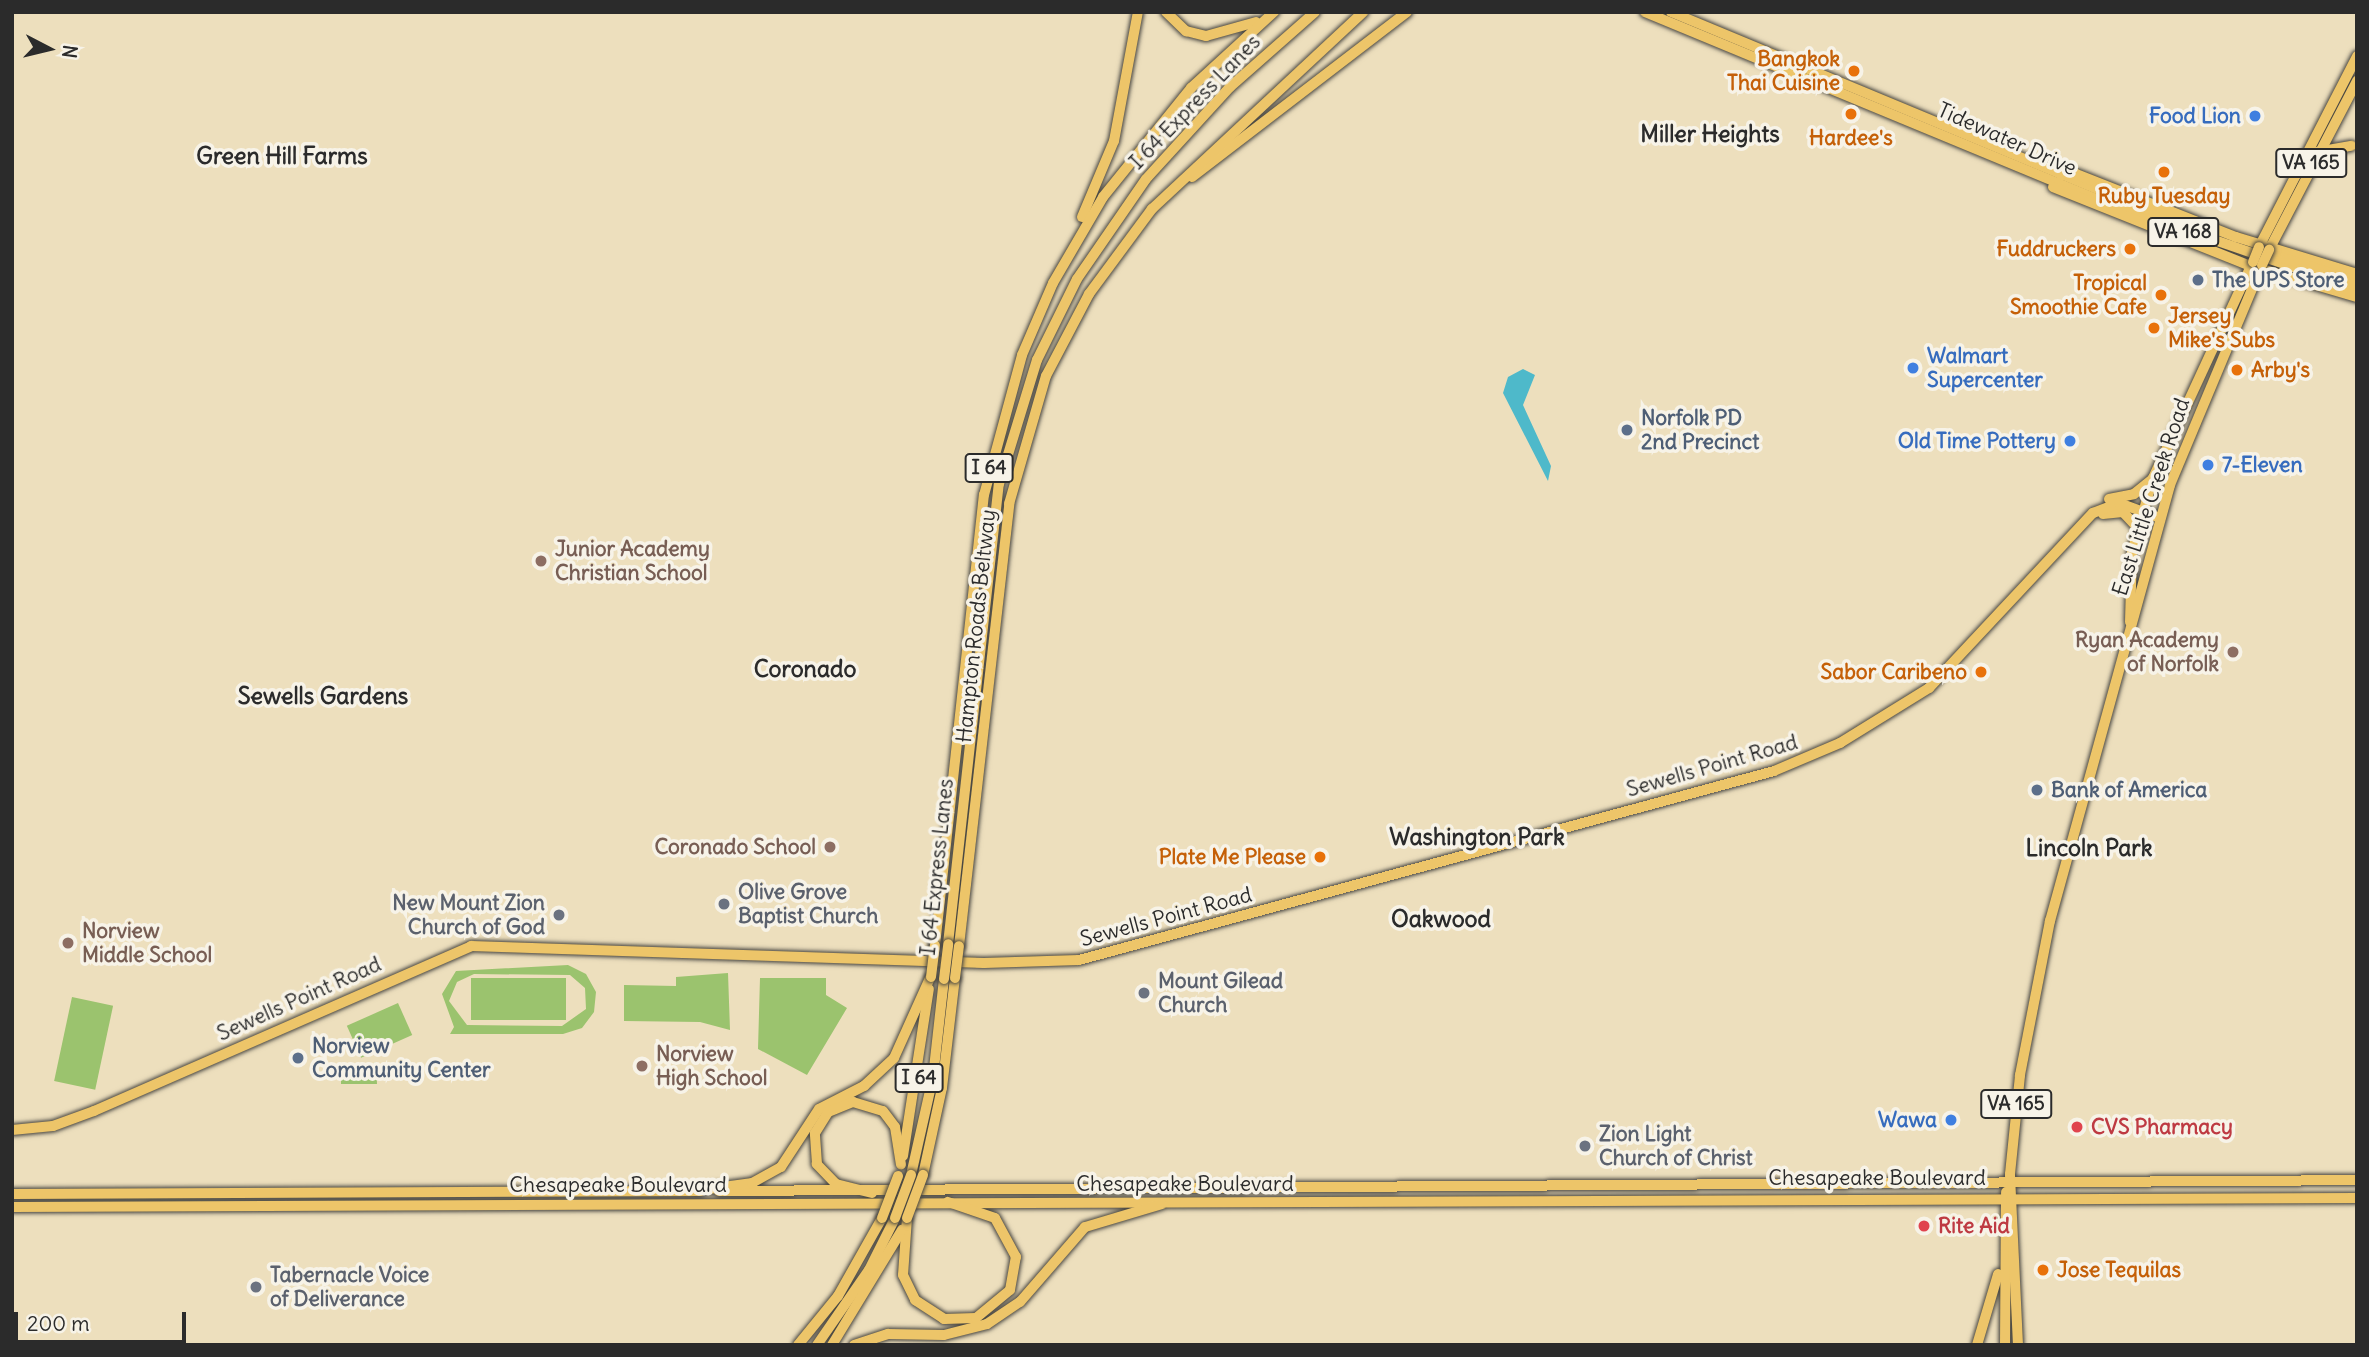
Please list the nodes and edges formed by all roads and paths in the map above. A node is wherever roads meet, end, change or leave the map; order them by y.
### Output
1 (1138, 12) edge
2 (1166, 12) edge
3 (1315, 12) edge
4 (1363, 12) edge
5 (1407, 12) edge
6 (1645, 12) edge
7 (1671, 12) edge
8 (1271, 14) edge
9 (2357, 56) edge
10 (2357, 81) edge
11 (2351, 146) dead end
12 (2316, 152) junction
13 (2015, 162) junction
14 (2061, 175) junction
15 (1152, 209) junction
16 (2265, 247) junction
17 (2256, 265) junction
18 (2357, 274) edge
19 (2357, 281) edge
20 (2357, 289) edge
21 (2357, 297) edge
22 (1034, 321) junction
23 (2153, 478) junction
24 (2142, 510) junction
25 (2093, 513) junction
26 (2161, 518) junction
27 (2137, 527) junction
28 (2073, 534) junction
29 (2130, 622) junction
30 (953, 945) junction
31 (931, 977) junction
32 (12, 1130) edge
33 (899, 1170) junction
34 (917, 1175) junction
35 (2357, 1180) edge
36 (2010, 1182) junction
37 (694, 1191) junction
38 (872, 1193) junction
39 (12, 1194) edge
40 (2009, 1196) junction
41 (2357, 1198) edge
42 (948, 1202) junction
43 (1162, 1204) junction
44 (12, 1207) edge
45 (907, 1218) junction
46 (2002, 1250) junction
47 (798, 1345) edge
48 (817, 1345) edge
49 (832, 1345) edge
50 (854, 1345) edge
51 (1977, 1345) edge
52 (2005, 1345) edge
53 (2018, 1345) edge

1 - 22 highway
2 - 8 highway
3 - 30 highway, I 64 Express Lanes
4 - 15 highway, Hampton Roads Beltway / I 64
5 - 15 highway
6 - 13 main road, Tidewater Drive / VA 168
7 - 14 main road, Tidewater Drive / VA 168
8 - 22 highway, Hampton Roads Beltway / I 64
9 - 16 main road, East Little Creek Road / VA 165
10 - 12 main road, East Little Creek Road / VA 165
11 - 12 main road
12 - 16 main road, East Little Creek Road / VA 165
13 - 17 main road
13 - 20 main road, Tidewater Drive / VA 168
14 - 16 main road
14 - 19 main road, Tidewater Drive / VA 168
15 - 30 highway, Hampton Roads Beltway / I 64
16 - 17 main road, East Little Creek Road / VA 165, bridge
16 - 18 main road
17 - 21 main road
17 - 23 main road, East Little Creek Road / VA 165
17 - 26 main road, East Little Creek Road / VA 165
22 - 31 highway, Hampton Roads Beltway / I 64, bridge
23 - 24 main road, East Little Creek Road / VA 165
23 - 25 main road, Sewells Point Road
24 - 25 main road
24 - 26 main road
24 - 27 main road, East Little Creek Road / VA 165
25 - 28 main road, Sewells Point Road
26 - 29 main road, East Little Creek Road / VA 165
27 - 28 main road
27 - 29 main road, East Little Creek Road / VA 165
28 - 32 main road, Sewells Point Road
29 - 36 main road, East Little Creek Road / VA 165
30 - 34 highway, I 64 Express Lanes, bridge
31 - 33 highway, Hampton Roads Beltway / I 64
31 - 37 highway
33 - 38 highway
33 - 47 highway, Hampton Roads Beltway / I 64, bridge
34 - 45 highway, bridge
34 - 48 highway, I 64 Express Lanes, bridge
35 - 36 main road, Chesapeake Boulevard
36 - 38 main road, Chesapeake Boulevard
36 - 40 main road, East Little Creek Road / VA 165
37 - 38 main road, Chesapeake Boulevard
37 - 39 main road, Chesapeake Boulevard
40 - 41 main road, Chesapeake Boulevard
40 - 43 main road, Chesapeake Boulevard
40 - 46 main road, East Little Creek Road / VA 165
40 - 53 main road, East Little Creek Road / VA 165
42 - 43 main road, Chesapeake Boulevard
42 - 44 main road, Chesapeake Boulevard
42 - 45 highway
43 - 50 highway
45 - 49 highway
46 - 51 main road, VA 165
46 - 52 main road, East Little Creek Road

